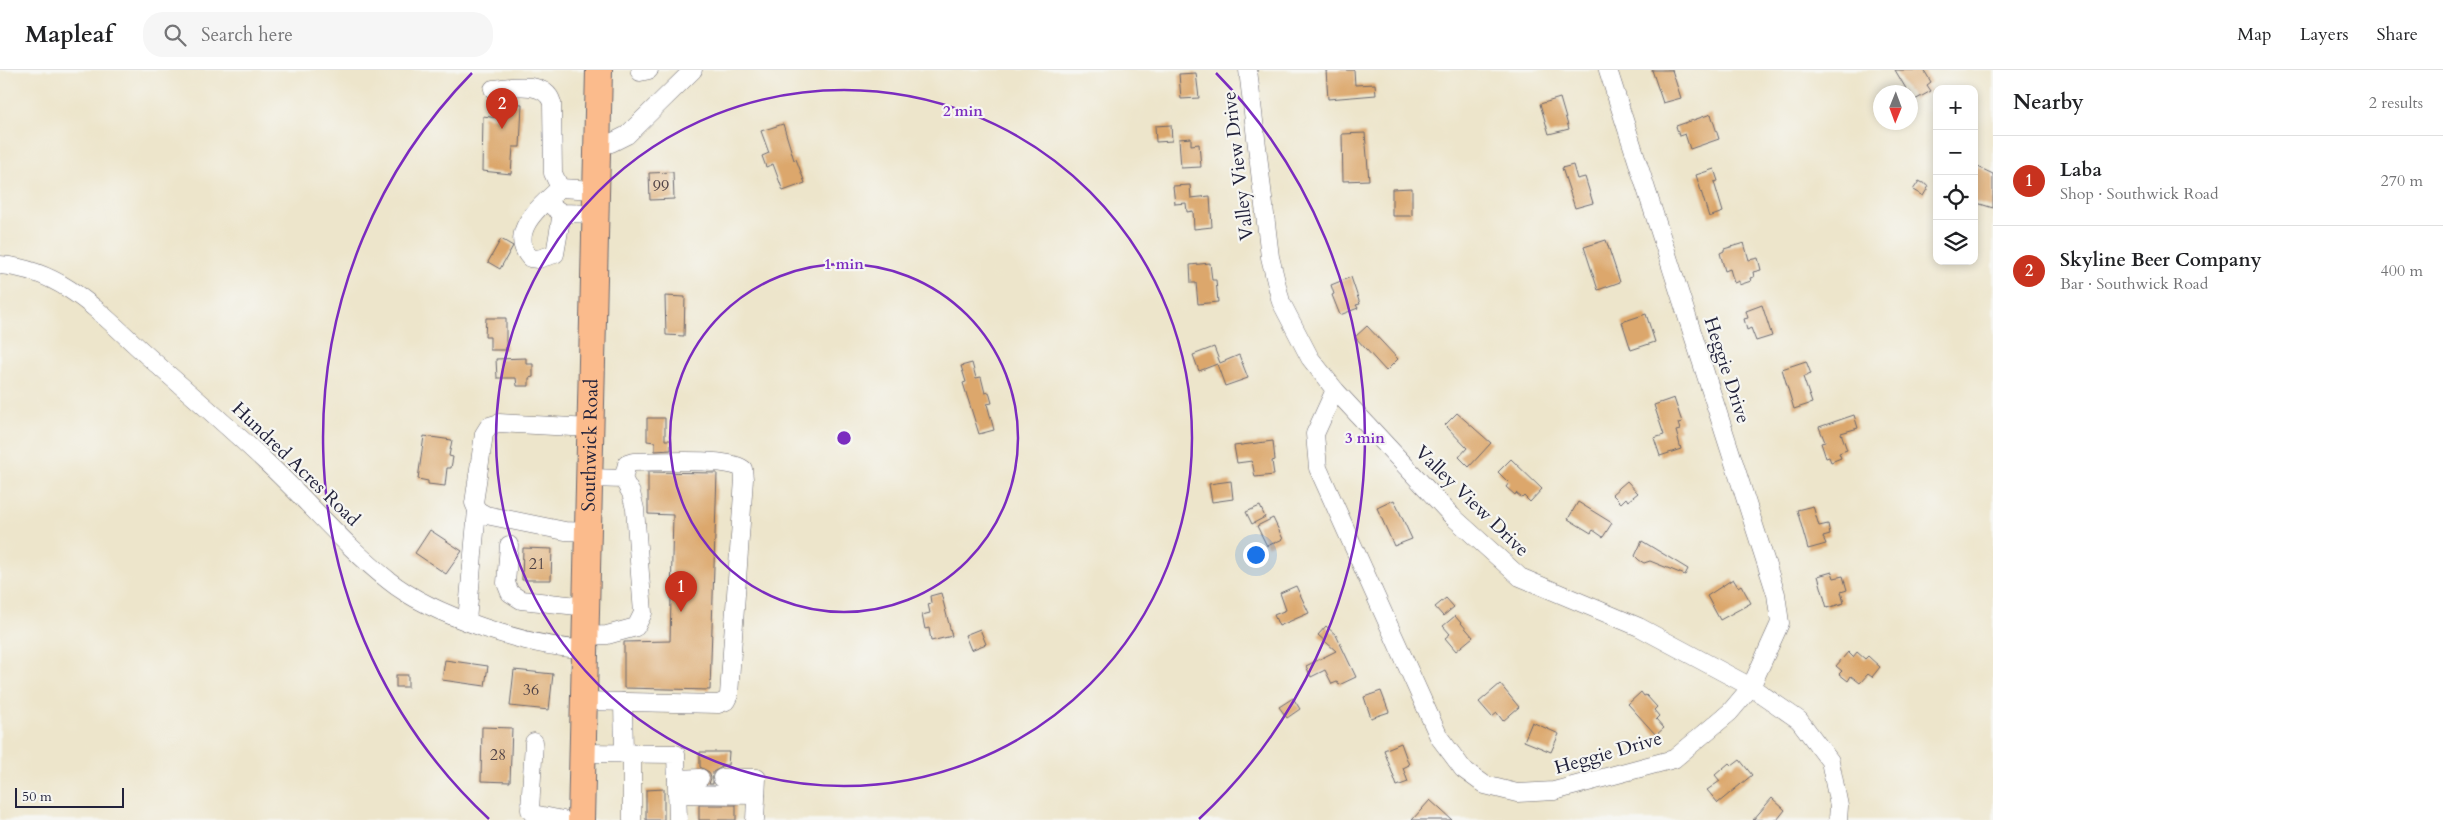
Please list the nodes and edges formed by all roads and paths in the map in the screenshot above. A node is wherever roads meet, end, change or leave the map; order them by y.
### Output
1 (599, 70) edge
2 (693, 70) edge
3 (1248, 70) edge
4 (1608, 70) edge
5 (493, 88) dead end
6 (597, 145) junction
7 (560, 188) junction
8 (545, 202) junction
9 (596, 202) junction
10 (562, 213) junction
11 (0, 265) edge
12 (1335, 390) junction
13 (591, 428) junction
14 (590, 478) junction
15 (623, 480) junction
16 (477, 510) junction
17 (588, 532) junction
18 (510, 545) dead end
19 (587, 607) junction
20 (467, 621) junction
21 (586, 643) junction
22 (1751, 687) junction
23 (584, 701) junction
24 (623, 702) junction
25 (534, 742) dead end
26 (583, 753) junction
27 (628, 754) junction
28 (700, 778) dead end
29 (722, 778) dead end
30 (677, 786) junction
31 (756, 795) junction
32 (562, 820) edge
33 (581, 820) edge
34 (632, 820) edge
35 (678, 820) edge
36 (755, 820) edge
37 (1838, 820) edge

1 - 6 highway, Southwick Road
2 - 6 street
3 - 12 street, Valley View Drive
4 - 22 street, Heggie Drive
5 - 7 street
6 - 9 highway, Southwick Road
7 - 8 street
7 - 9 street
8 - 10 street
8 - 10 street
9 - 10 street
9 - 13 highway, Southwick Road
11 - 20 street, Hundred Acres Road
12 - 22 street, Valley View Drive
12 - 22 street, Heggie Drive
13 - 14 highway, Southwick Road
13 - 16 street
14 - 15 street
14 - 17 highway, Southwick Road
15 - 21 street, Hundred Acres Road
15 - 24 street
16 - 17 street
16 - 20 street
17 - 19 highway, Southwick Road
18 - 19 street
19 - 21 highway, Southwick Road
20 - 21 street, Hundred Acres Road
21 - 23 highway, Southwick Road
22 - 37 street, Valley View Drive
23 - 24 street
23 - 26 highway, Southwick Road
24 - 27 street
25 - 32 street
26 - 27 street
26 - 33 highway, Southwick Road
27 - 30 street
27 - 34 street
28 - 30 street
29 - 31 street
30 - 31 street
30 - 35 street
31 - 36 street

